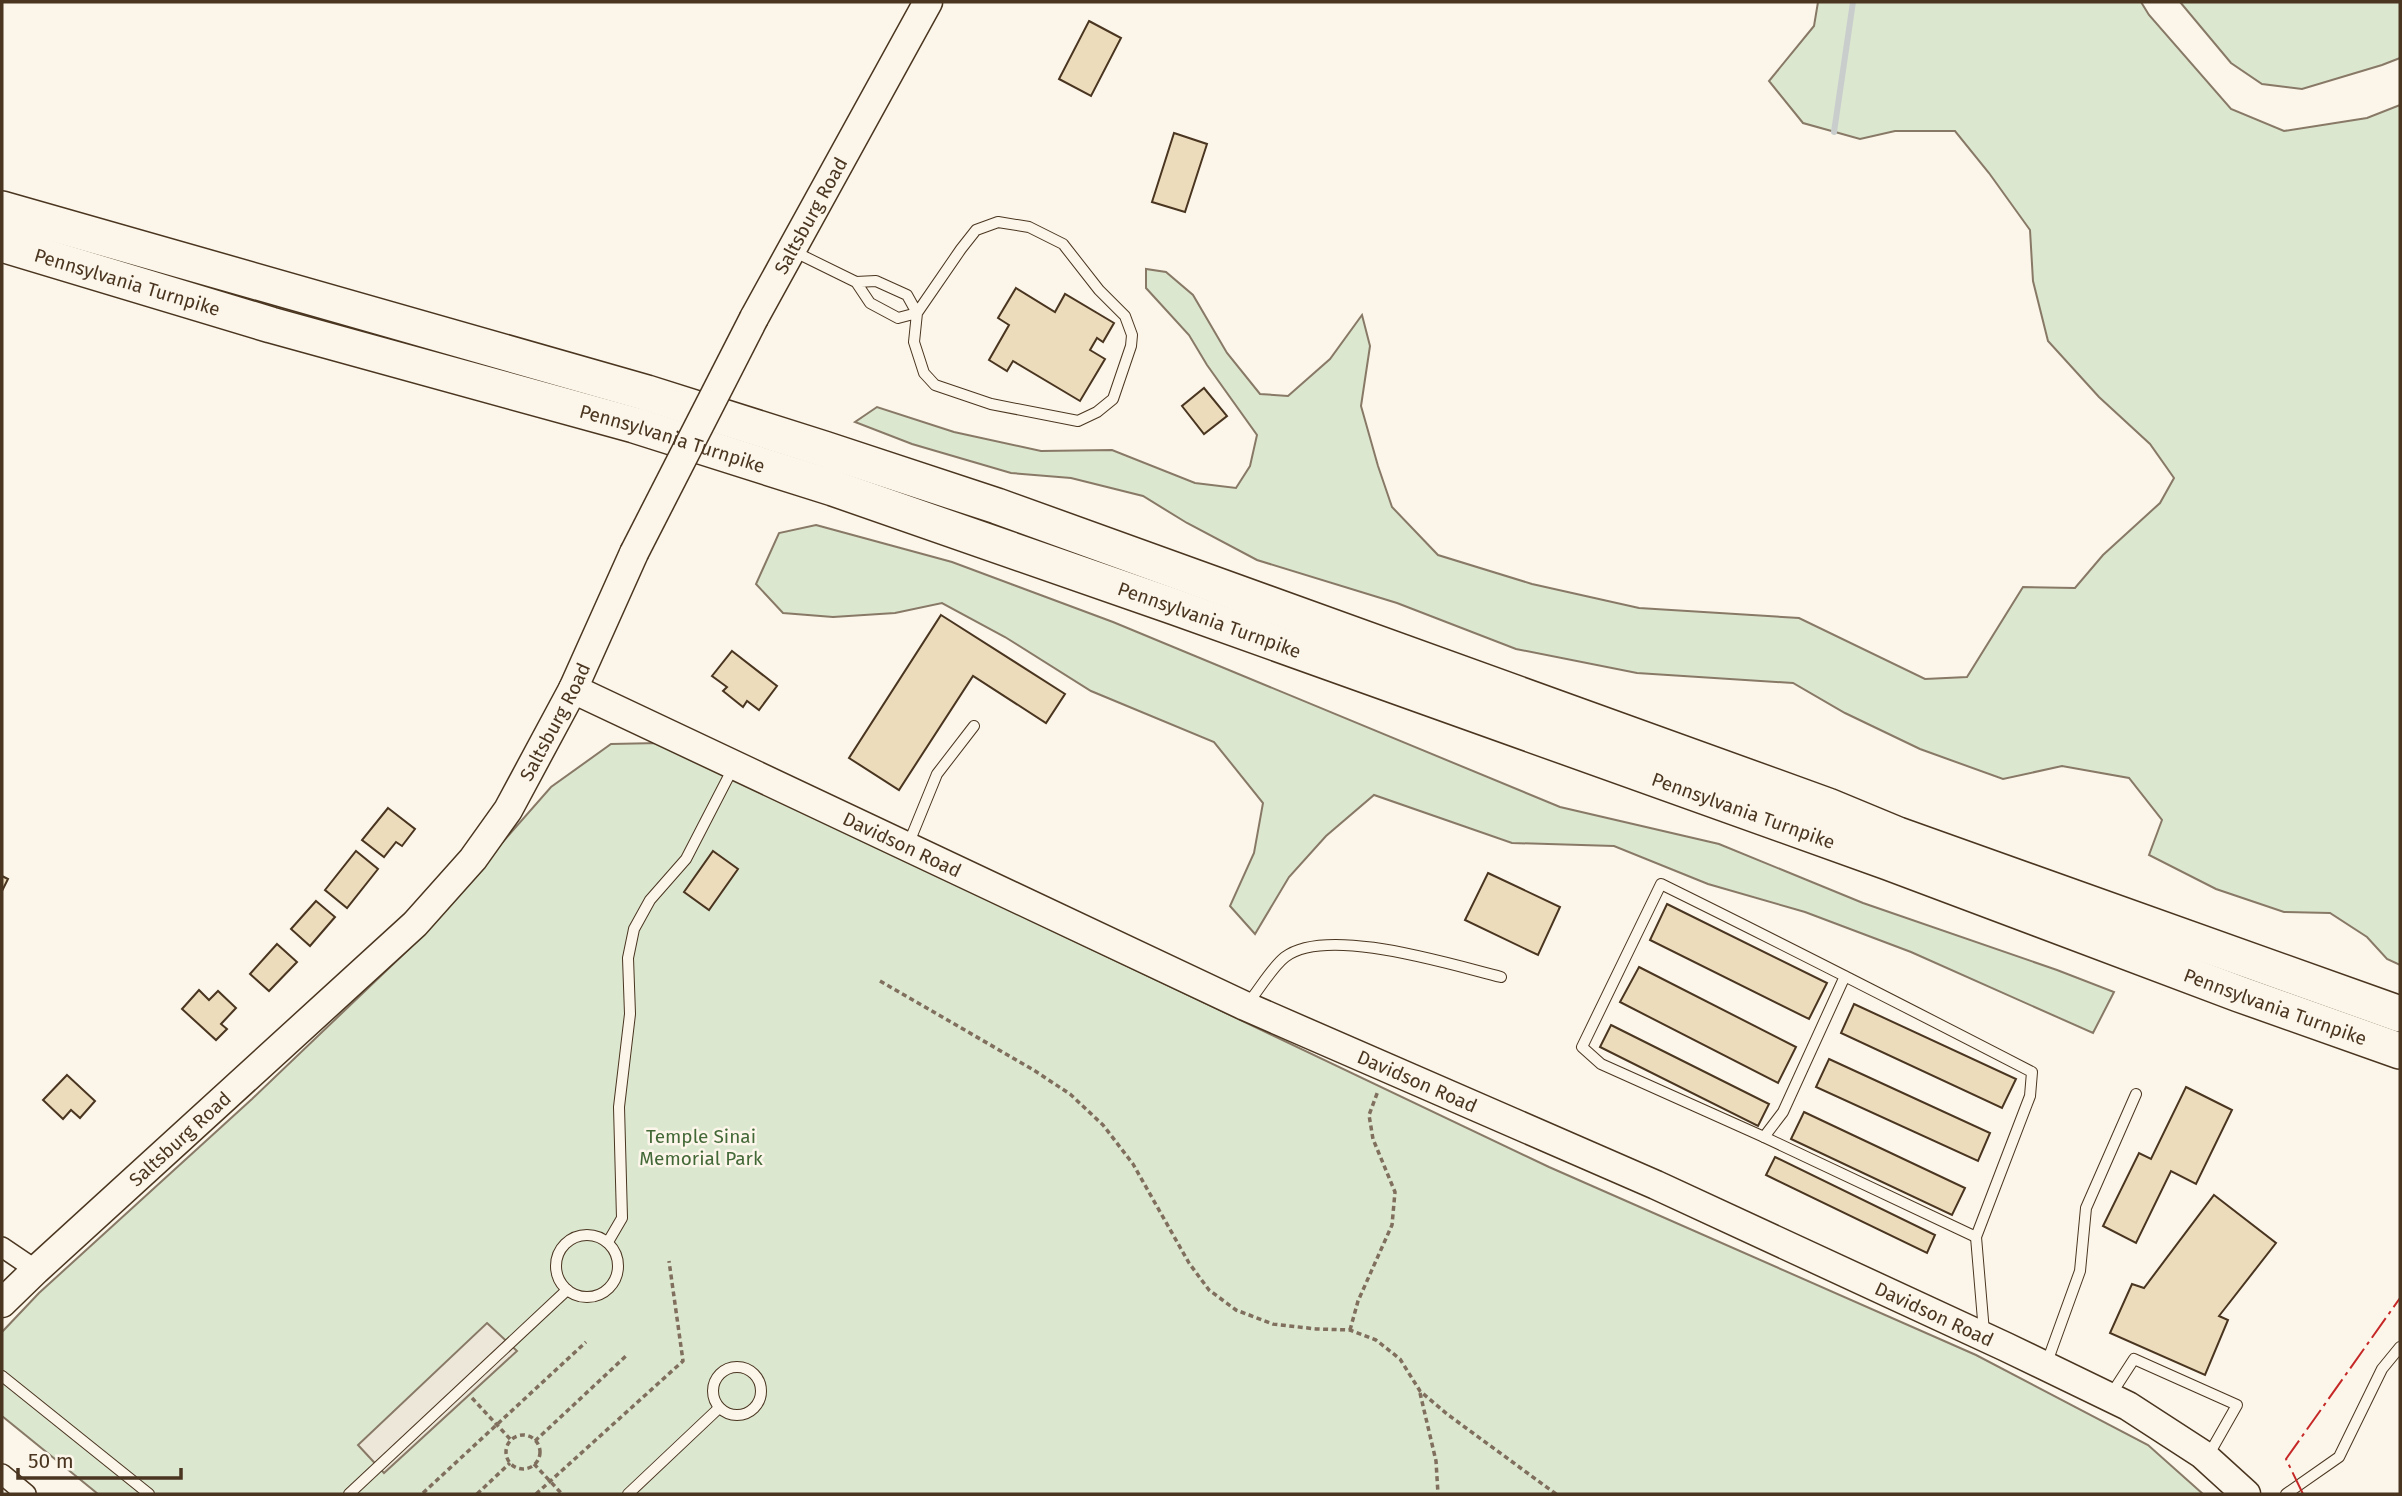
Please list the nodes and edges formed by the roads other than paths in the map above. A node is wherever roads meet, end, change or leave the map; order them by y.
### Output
1 (928, 2) edge
2 (2, 209) edge
3 (2, 244) edge
4 (791, 250) junction
5 (856, 282) junction
6 (917, 313) junction
7 (573, 689) junction
8 (974, 726) dead end
9 (735, 764) junction
10 (907, 846) junction
11 (1845, 976) junction
12 (1501, 977) dead end
13 (1245, 1006) junction
14 (2400, 1014) edge
15 (2400, 1051) edge
16 (2136, 1094) dead end
17 (1764, 1137) junction
18 (1976, 1237) junction
19 (608, 1242) junction
20 (2, 1247) edge
21 (36, 1270) junction
22 (567, 1290) junction
23 (2, 1303) edge
24 (1984, 1336) junction
25 (2400, 1347) edge
26 (2046, 1366) junction
27 (2, 1376) edge
28 (2109, 1396) junction
29 (719, 1408) junction
30 (2207, 1458) junction
31 (2, 1474) edge
32 (26, 1494) edge
33 (149, 1494) edge
34 (350, 1494) edge
35 (628, 1494) edge
36 (2246, 1494) edge
37 (2286, 1494) edge

1 - 4 street, Saltsburg Road
2 - 14 highway, Pennsylvania Turnpike
3 - 15 highway, Pennsylvania Turnpike
4 - 5 lane
4 - 7 street, Saltsburg Road, bridge
5 - 6 lane
5 - 6 lane
6 - 6 lane
7 - 9 street, Davidson Road
7 - 21 street, Saltsburg Road
8 - 10 lane
9 - 10 street, Davidson Road
9 - 19 lane
10 - 13 street, Davidson Road
11 - 17 lane
11 - 17 lane
11 - 18 lane
12 - 13 lane
13 - 24 street, Davidson Road
16 - 26 lane
17 - 18 lane
18 - 24 lane
19 - 22 lane
19 - 22 lane
20 - 21 street
21 - 23 street, Saltsburg Road
22 - 34 lane
24 - 26 street, Davidson Road
25 - 37 lane
26 - 28 street, Davidson Road
27 - 33 lane
28 - 30 street, Davidson Road
28 - 30 lane
29 - 29 lane
29 - 35 lane
30 - 36 street, Davidson Road
31 - 32 street

